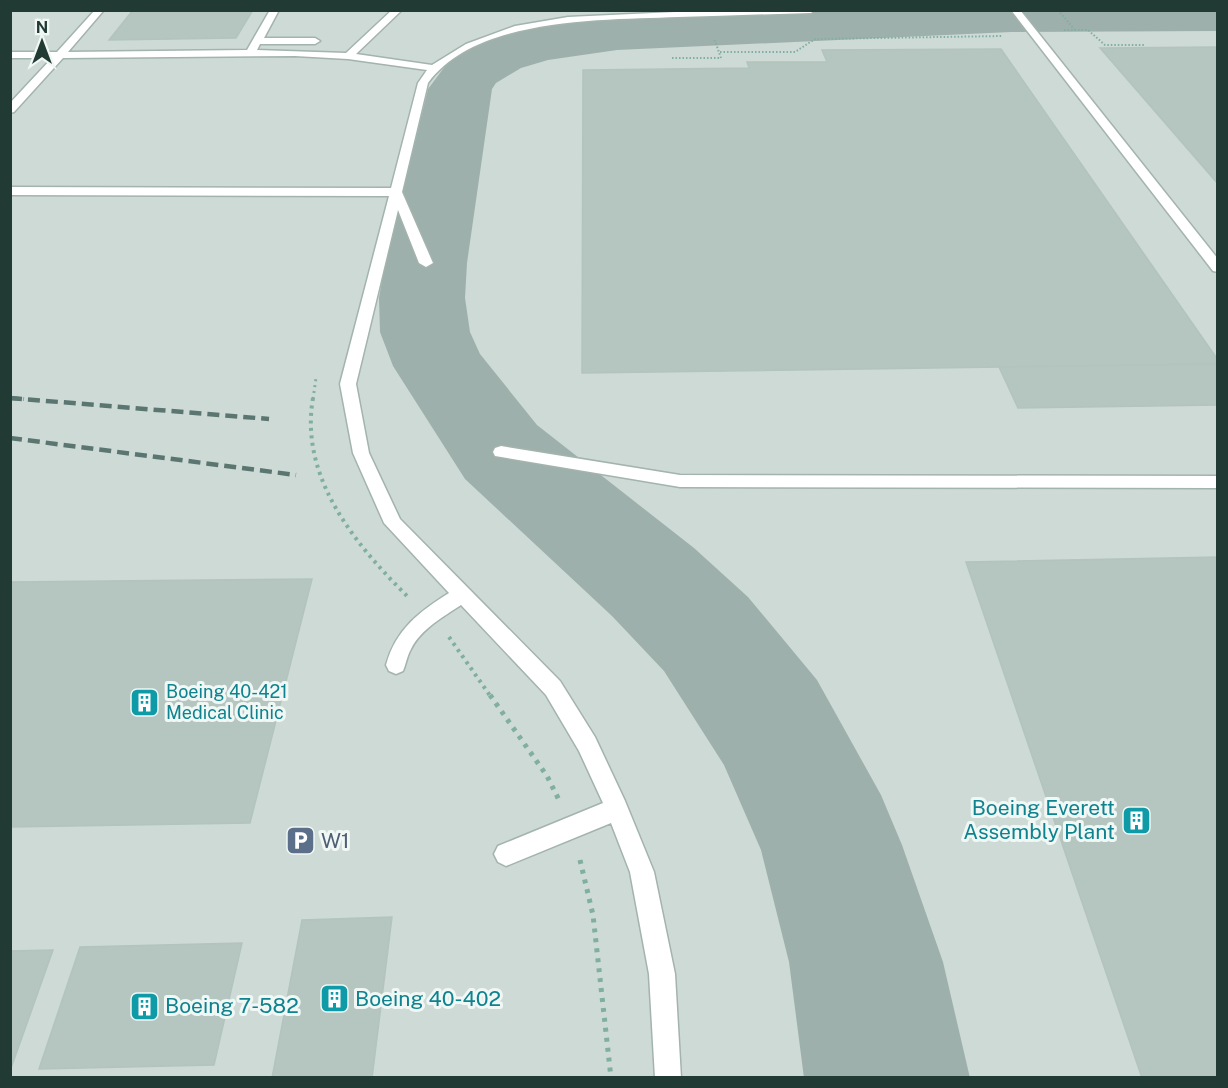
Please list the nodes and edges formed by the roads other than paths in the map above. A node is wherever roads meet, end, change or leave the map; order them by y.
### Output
1 (100, 10) edge
2 (275, 10) edge
3 (398, 10) edge
4 (811, 10) edge
5 (1015, 10) edge
6 (729, 12) edge
7 (257, 41) junction
8 (315, 41) dead end
9 (249, 54) junction
10 (10, 56) edge
11 (60, 56) junction
12 (348, 56) junction
13 (434, 68) junction
14 (10, 110) edge
15 (10, 191) edge
16 (396, 192) junction
17 (426, 263) dead end
18 (1218, 268) edge
19 (501, 452) dead end
20 (1218, 482) edge
21 (463, 594) junction
22 (396, 665) dead end
23 (618, 809) junction
24 (506, 854) dead end
25 (668, 1077) edge

1 - 11 lane
2 - 7 lane
3 - 12 lane
4 - 6 lane
5 - 18 lane
6 - 13 lane
7 - 8 lane
7 - 9 lane
9 - 11 lane
9 - 12 lane
10 - 11 lane
11 - 14 lane
12 - 13 lane
13 - 16 lane
15 - 16 lane
16 - 17 lane
16 - 21 lane
19 - 20 lane
21 - 22 lane
21 - 23 lane
23 - 24 lane
23 - 25 lane

